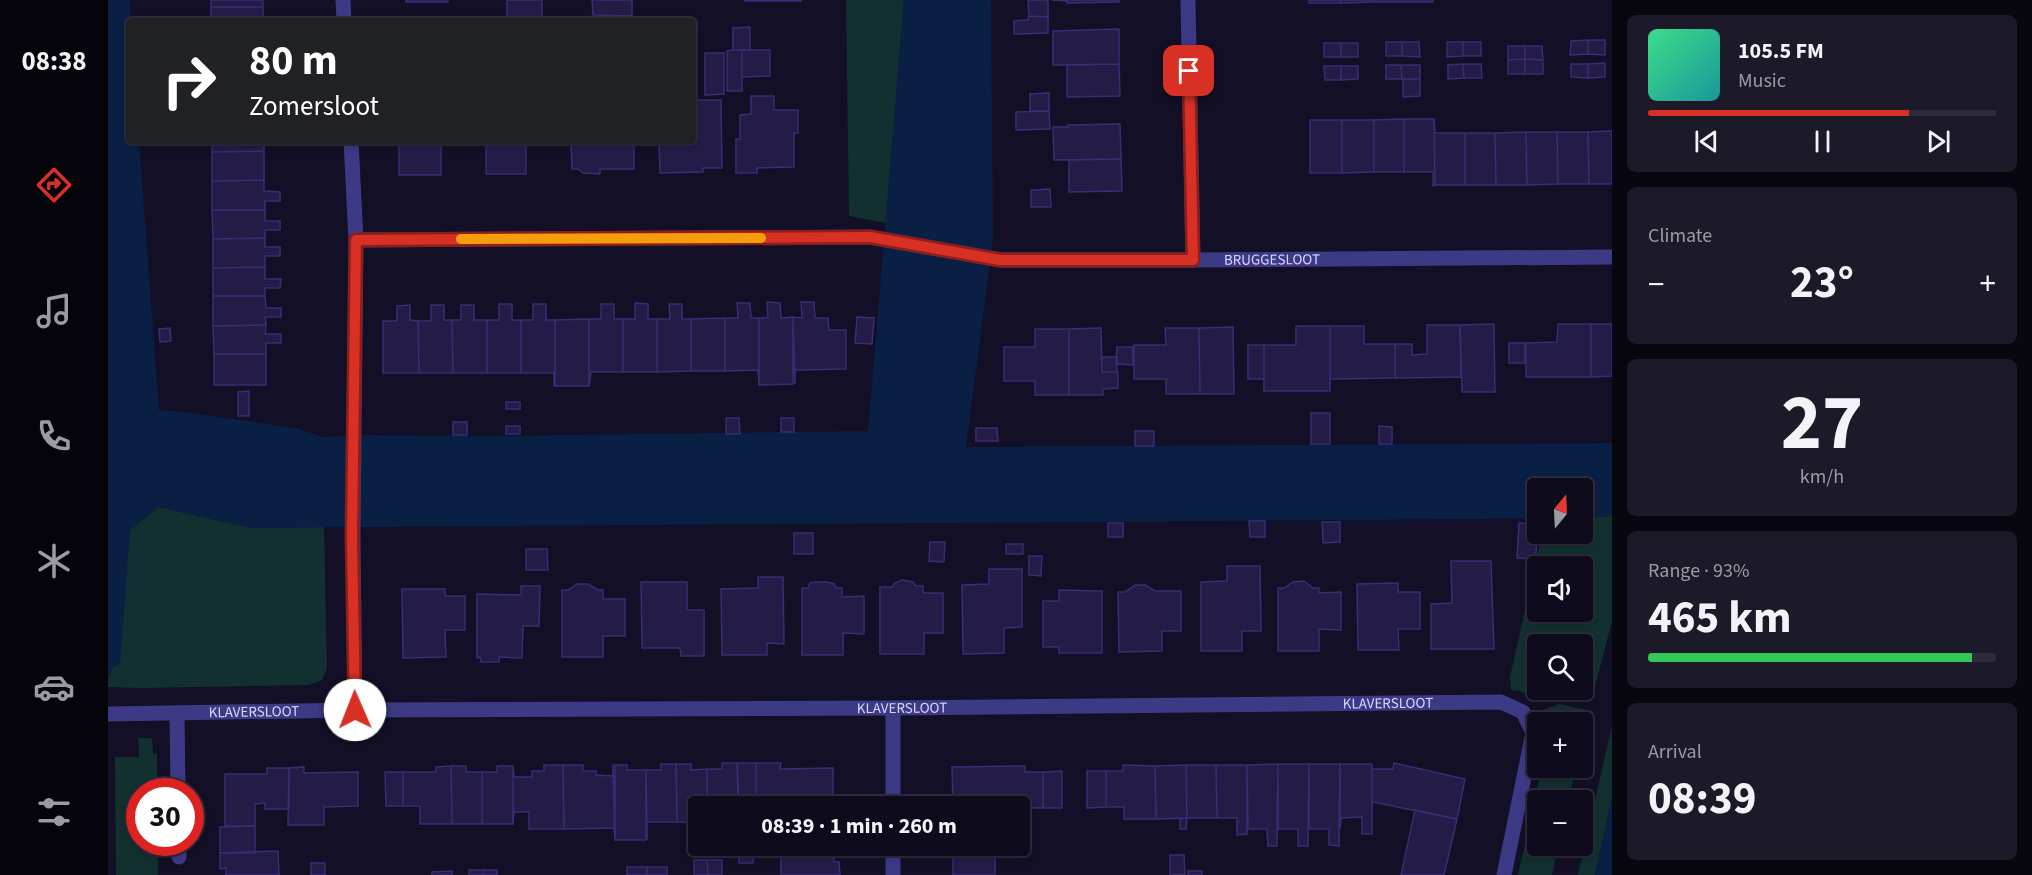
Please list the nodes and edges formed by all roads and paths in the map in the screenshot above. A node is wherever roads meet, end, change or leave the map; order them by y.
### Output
1 (343, 0) edge
2 (1188, 0) edge
3 (344, 18) edge
4 (351, 144) edge
5 (356, 240) junction
6 (1612, 257) edge
7 (1193, 260) junction
8 (893, 708) junction
9 (355, 710) junction
10 (177, 713) junction
11 (108, 714) edge
12 (178, 778) edge
13 (893, 796) edge
14 (893, 856) edge
15 (893, 875) edge
16 (1504, 875) edge

1 - 3 street
2 - 7 street
4 - 5 street
5 - 7 street, BRUGGESLOOT
5 - 9 street
6 - 7 street, BRUGGESLOOT
8 - 9 street, KLAVERSLOOT
8 - 13 street
8 - 16 street, KLAVERSLOOT
9 - 10 street, KLAVERSLOOT
10 - 11 street, KLAVERSLOOT
10 - 12 street
14 - 15 street

